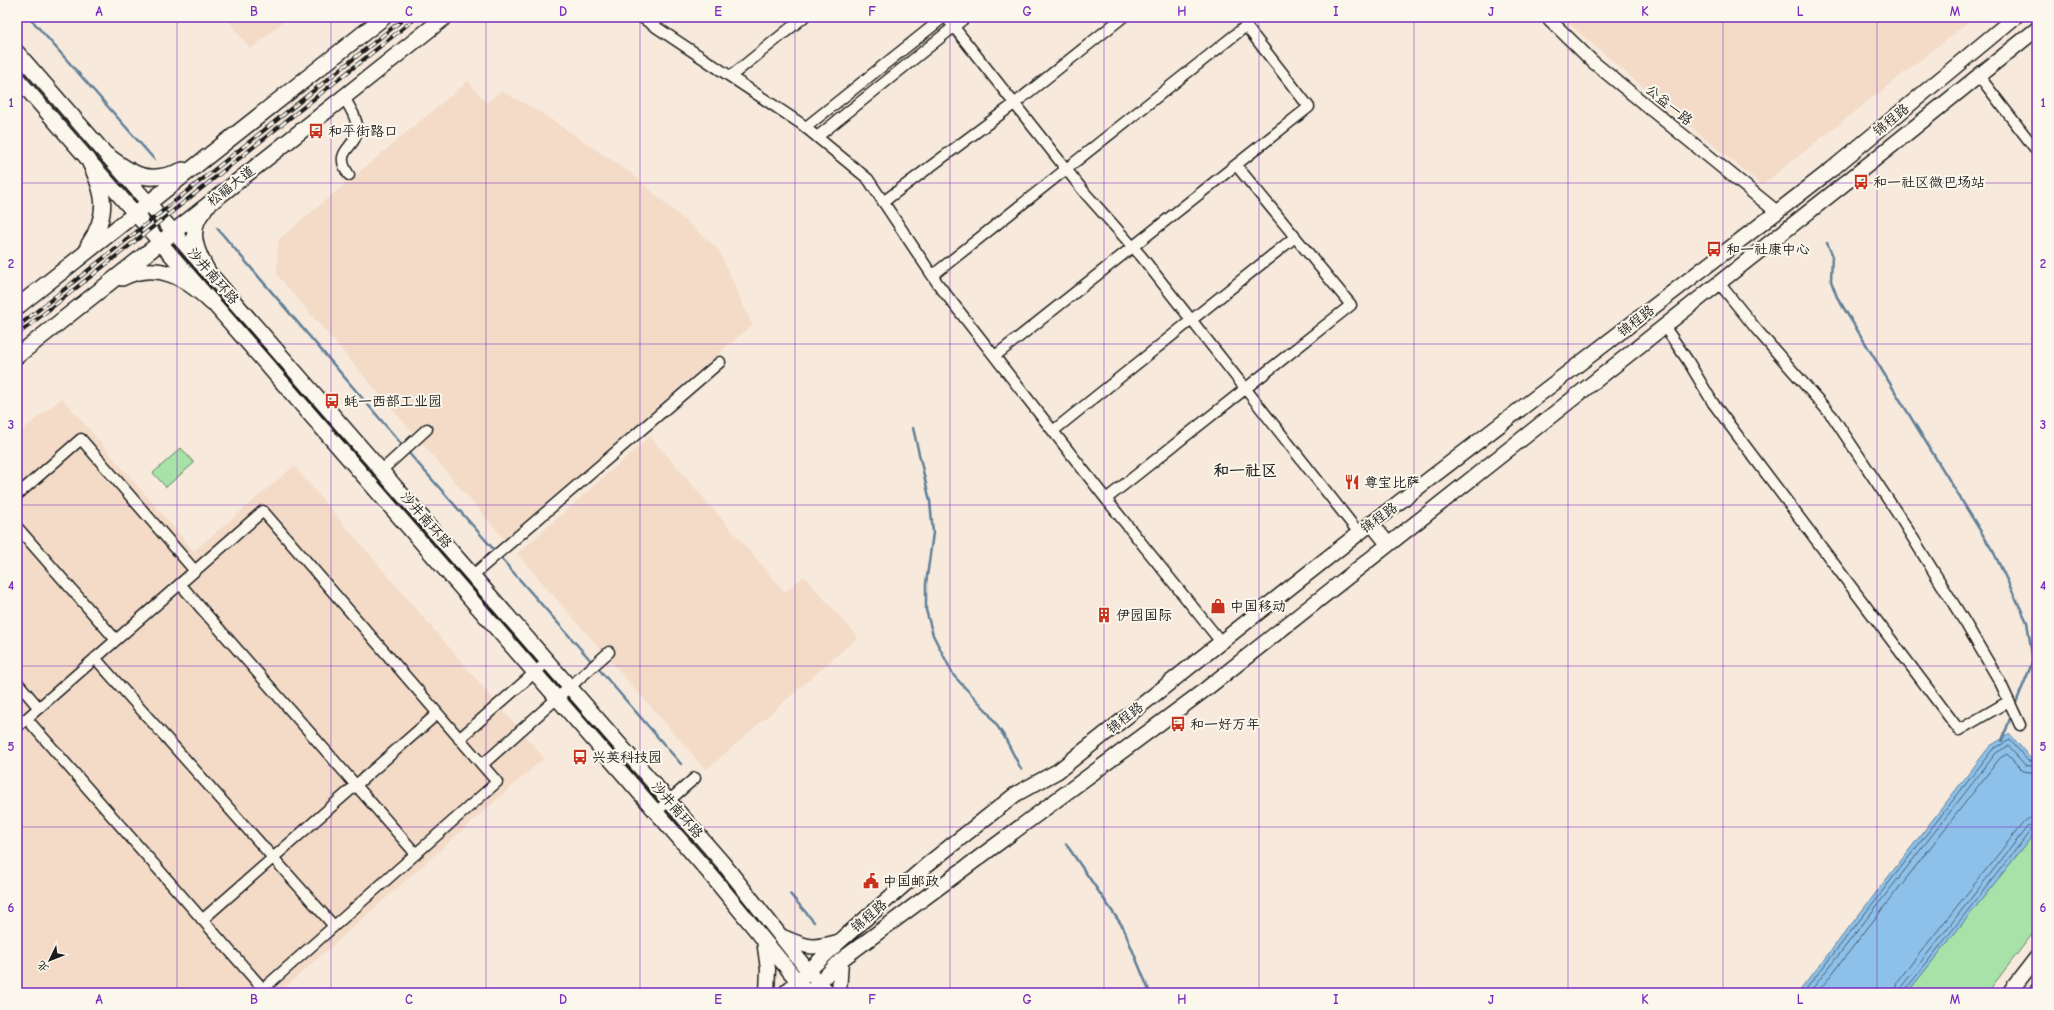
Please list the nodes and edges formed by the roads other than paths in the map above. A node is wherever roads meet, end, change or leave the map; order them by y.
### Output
1 (384, 17) edge
2 (445, 17) edge
3 (641, 17) edge
4 (804, 17) edge
5 (945, 17) edge
6 (966, 17) edge
7 (1123, 17) edge
8 (1546, 17) edge
9 (2015, 17) edge
10 (653, 20) edge
11 (954, 27) junction
12 (2037, 29) edge
13 (17, 52) edge
14 (731, 76) junction
15 (1979, 76) junction
16 (17, 78) edge
17 (344, 97) junction
18 (1014, 104) junction
19 (806, 127) junction
20 (817, 137) junction
21 (2037, 151) edge
22 (108, 156) junction
23 (88, 160) junction
24 (200, 161) junction
25 (1236, 165) junction
26 (1067, 170) junction
27 (349, 175) dead end
28 (213, 200) junction
29 (148, 202) junction
30 (883, 202) junction
31 (1777, 212) junction
32 (134, 213) junction
33 (174, 231) junction
34 (1295, 237) junction
35 (159, 242) junction
36 (1132, 247) junction
37 (83, 254) junction
38 (207, 270) junction
39 (933, 275) junction
40 (1720, 283) junction
41 (105, 286) junction
42 (212, 303) junction
43 (17, 307) edge
44 (1192, 321) junction
45 (1664, 326) junction
46 (17, 356) edge
47 (995, 356) junction
48 (720, 362) dead end
49 (1245, 388) junction
50 (427, 429) dead end
51 (1053, 431) junction
52 (382, 470) junction
53 (17, 495) edge
54 (1106, 499) junction
55 (1371, 524) junction
56 (17, 527) edge
57 (1359, 533) junction
58 (1388, 544) junction
59 (195, 571) junction
60 (473, 575) junction
61 (180, 584) junction
62 (116, 640) junction
63 (1221, 642) junction
64 (609, 652) dead end
65 (95, 658) junction
66 (548, 661) junction
67 (534, 672) junction
68 (17, 682) edge
69 (570, 687) junction
70 (557, 699) junction
71 (2009, 701) junction
72 (39, 708) junction
73 (437, 714) junction
74 (26, 719) junction
75 (2020, 725) dead end
76 (17, 727) edge
77 (459, 739) junction
78 (482, 765) junction
79 (696, 778) dead end
80 (355, 784) junction
81 (669, 801) junction
82 (656, 812) junction
83 (416, 854) junction
84 (272, 858) junction
85 (202, 920) junction
86 (334, 926) junction
87 (782, 937) junction
88 (764, 940) junction
89 (840, 941) junction
90 (2037, 957) edge
91 (841, 960) junction
92 (814, 977) junction
93 (799, 982) junction
94 (2037, 991) edge
95 (767, 993) edge
96 (785, 993) edge
97 (808, 993) edge
98 (829, 993) edge
99 (839, 993) edge
100 (2009, 993) edge
101 (2035, 993) edge

1 - 24 main road
2 - 17 main road, 松福大道
3 - 10 street
4 - 14 street
5 - 11 street
5 - 19 street
6 - 11 street
7 - 18 street
8 - 31 street, 公益一路
9 - 31 main road, 锦程路
10 - 14 street
11 - 18 street
11 - 20 street
12 - 15 main road, 锦程路
13 - 22 main road, 沙井南环路
14 - 19 street
15 - 21 street
15 - 40 main road, 锦程路
16 - 23 main road, 沙井南环路
17 - 27 street
17 - 28 main road, 松福大道
18 - 26 street
18 - 30 street
19 - 20 street
20 - 30 street
22 - 24 main road
22 - 29 main road, 沙井南环路
23 - 32 main road, 沙井南环路
23 - 37 main road
24 - 29 main road
25 - 26 street
25 - 34 street
25 - 36 street
26 - 36 street
26 - 39 street
28 - 33 main road, 松福大道
28 - 38 main road
29 - 32 main road
29 - 33 main road, 沙井南环路
30 - 39 street
31 - 55 main road, 锦程路
32 - 35 main road, 沙井南环路
32 - 37 main road
33 - 35 main road, 松福大道
33 - 38 main road, 沙井南环路
34 - 44 street
34 - 49 street
35 - 41 main road, 松福大道
35 - 42 main road, 沙井南环路
36 - 44 street
36 - 47 street
37 - 43 main road
38 - 52 main road, 沙井南环路
39 - 47 street
40 - 45 main road, 锦程路
40 - 71 street
41 - 42 main road
41 - 46 main road, 松福大道
42 - 67 main road, 沙井南环路
44 - 49 street
44 - 51 street
45 - 58 main road, 锦程路
45 - 71 street
47 - 51 street
48 - 60 street
49 - 54 street
49 - 57 street
50 - 52 street
51 - 54 street
52 - 60 main road, 沙井南环路
53 - 59 street
54 - 63 street
55 - 57 main road, 锦程路
55 - 58 main road
56 - 62 street
57 - 63 main road, 锦程路
58 - 91 main road, 锦程路
59 - 61 street
59 - 73 street
60 - 66 main road, 沙井南环路
61 - 62 street
61 - 80 street
62 - 65 street
63 - 89 main road, 锦程路
64 - 69 street
65 - 72 street
65 - 84 street
66 - 67 street
66 - 69 main road, 沙井南环路
67 - 70 main road, 沙井南环路
67 - 77 street
68 - 72 street
69 - 70 street
69 - 81 main road, 沙井南环路
70 - 78 street
70 - 82 main road, 沙井南环路
71 - 75 street
72 - 74 street
73 - 77 street
73 - 80 street
74 - 76 street
74 - 85 street
77 - 78 street
78 - 83 street
79 - 81 street
80 - 83 street
80 - 84 street
81 - 82 street
81 - 87 main road, 沙井南环路
82 - 88 main road, 沙井南环路
83 - 86 street
84 - 85 street
84 - 86 street
85 - 86 street
87 - 89 main road
87 - 92 main road, 沙井南环路
88 - 93 main road, 沙井南环路
88 - 95 main road
89 - 92 main road, 锦程路
90 - 100 main road
91 - 92 main road, 锦程路
91 - 99 main road
92 - 93 main road, 锦程路
92 - 97 main road, 锦程路
92 - 98 main road, 沙井南环路
93 - 96 main road, 锦程路
93 - 97 main road, 沙井南环路
94 - 101 main road

